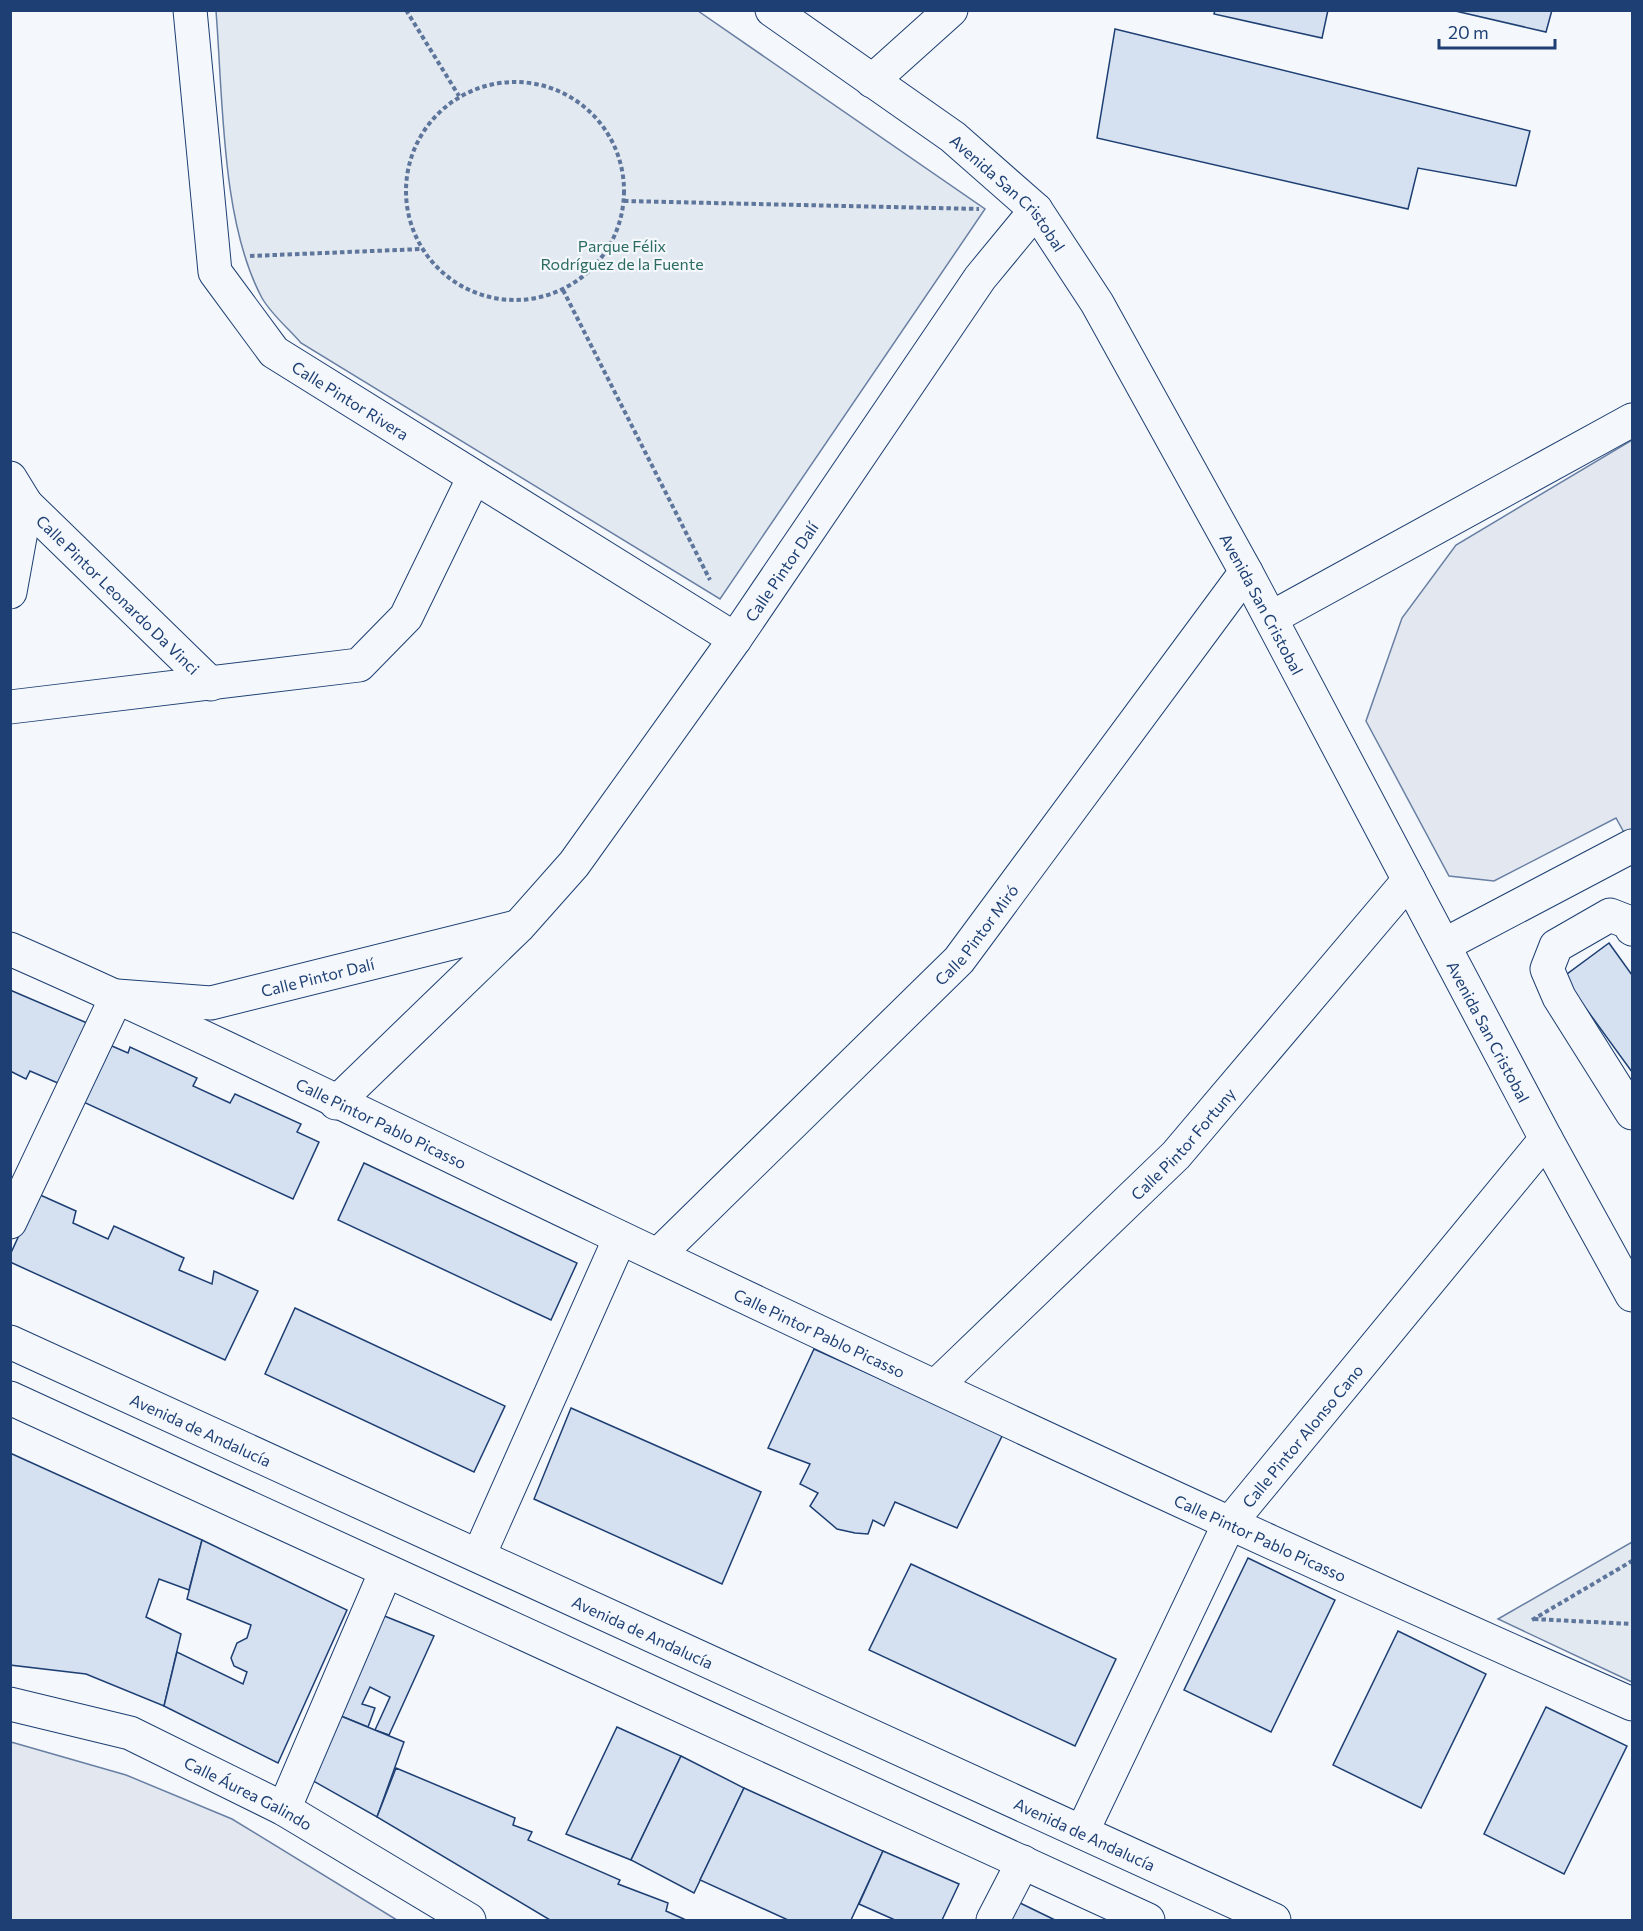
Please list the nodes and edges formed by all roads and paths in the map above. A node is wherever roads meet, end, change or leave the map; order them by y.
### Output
1 (190, 10) edge
2 (406, 10) edge
3 (772, 10) edge
4 (951, 10) edge
5 (872, 81) junction
6 (459, 96) junction
7 (624, 201) junction
8 (1036, 210) junction
9 (423, 249) junction
10 (213, 255) junction
11 (563, 290) junction
12 (1632, 420) edge
13 (474, 477) junction
14 (18, 491) edge
15 (1246, 572) junction
16 (715, 589) dead end
17 (10, 592) edge
18 (1271, 618) junction
19 (735, 639) junction
20 (211, 684) junction
21 (10, 707) edge
22 (1632, 846) edge
23 (1409, 880) junction
24 (518, 927) junction
25 (1632, 929) edge
26 (1443, 945) junction
27 (10, 949) edge
28 (117, 996) junction
29 (336, 1103) junction
30 (1632, 1113) edge
31 (1546, 1139) junction
32 (10, 1222) edge
33 (620, 1238) junction
34 (657, 1255) junction
35 (1632, 1295) edge
36 (10, 1342) edge
37 (936, 1386) junction
38 (10, 1398) edge
39 (1229, 1524) junction
40 (479, 1555) junction
41 (1632, 1562) edge
42 (386, 1571) junction
43 (1533, 1619) junction
44 (1632, 1624) edge
45 (1492, 1642) junction
46 (10, 1704) edge
47 (1632, 1704) edge
48 (284, 1809) junction
49 (1082, 1832) junction
50 (1023, 1862) junction
51 (463, 1919) edge
52 (993, 1920) edge
53 (1148, 1920) edge
54 (1274, 1920) edge

1 - 10 street, Calle Pintor Rivera
2 - 6 path
3 - 5 street, Avenida San Cristobal
4 - 5 street
5 - 8 street, Avenida San Cristobal
6 - 7 path
6 - 9 path
7 - 8 path
7 - 11 path
8 - 15 street, Avenida San Cristobal
8 - 19 street, Calle Pintor Dalí
9 - 10 path
9 - 11 path
10 - 13 street, Calle Pintor Rivera
11 - 16 path
12 - 18 street
13 - 19 street, Calle Pintor Rivera
13 - 20 street, Calle Pintor Leonardo Da Vinci
14 - 17 street
14 - 20 street, Calle Pintor Leonardo Da Vinci
15 - 18 street, Avenida San Cristobal
15 - 34 street, Calle Pintor Miró
18 - 23 street, Avenida San Cristobal
19 - 24 street, Calle Pintor Dalí
20 - 21 street, Calle Pintor Leonardo Da Vinci
22 - 26 street
23 - 26 street, Avenida San Cristobal
23 - 37 street, Calle Pintor Fortuny
24 - 28 street, Calle Pintor Dalí
24 - 29 street, Calle Pintor Dalí
25 - 30 street
26 - 31 street, Avenida San Cristobal
27 - 28 street, Calle Pintor Pablo Picasso
28 - 29 street, Calle Pintor Pablo Picasso
28 - 32 street
29 - 33 street, Calle Pintor Pablo Picasso
31 - 35 street, Avenida San Cristobal
31 - 39 street, Calle Pintor Alonso Cano
33 - 34 street, Calle Pintor Pablo Picasso
33 - 40 street
34 - 37 street, Calle Pintor Pablo Picasso
36 - 40 street, Avenida de Andalucía
37 - 39 street, Calle Pintor Pablo Picasso
38 - 42 street
39 - 45 street, Calle Pintor Pablo Picasso
39 - 49 street, Calle Pintor Alonso Cano
40 - 49 street, Avenida de Andalucía
41 - 43 path
42 - 48 street
42 - 50 street
43 - 44 path
43 - 45 path
45 - 47 street, Calle Pintor Pablo Picasso
46 - 48 street, Calle Áurea Galindo
48 - 51 street, Calle Áurea Galindo
49 - 54 street, Avenida de Andalucía
50 - 52 street
50 - 53 street

